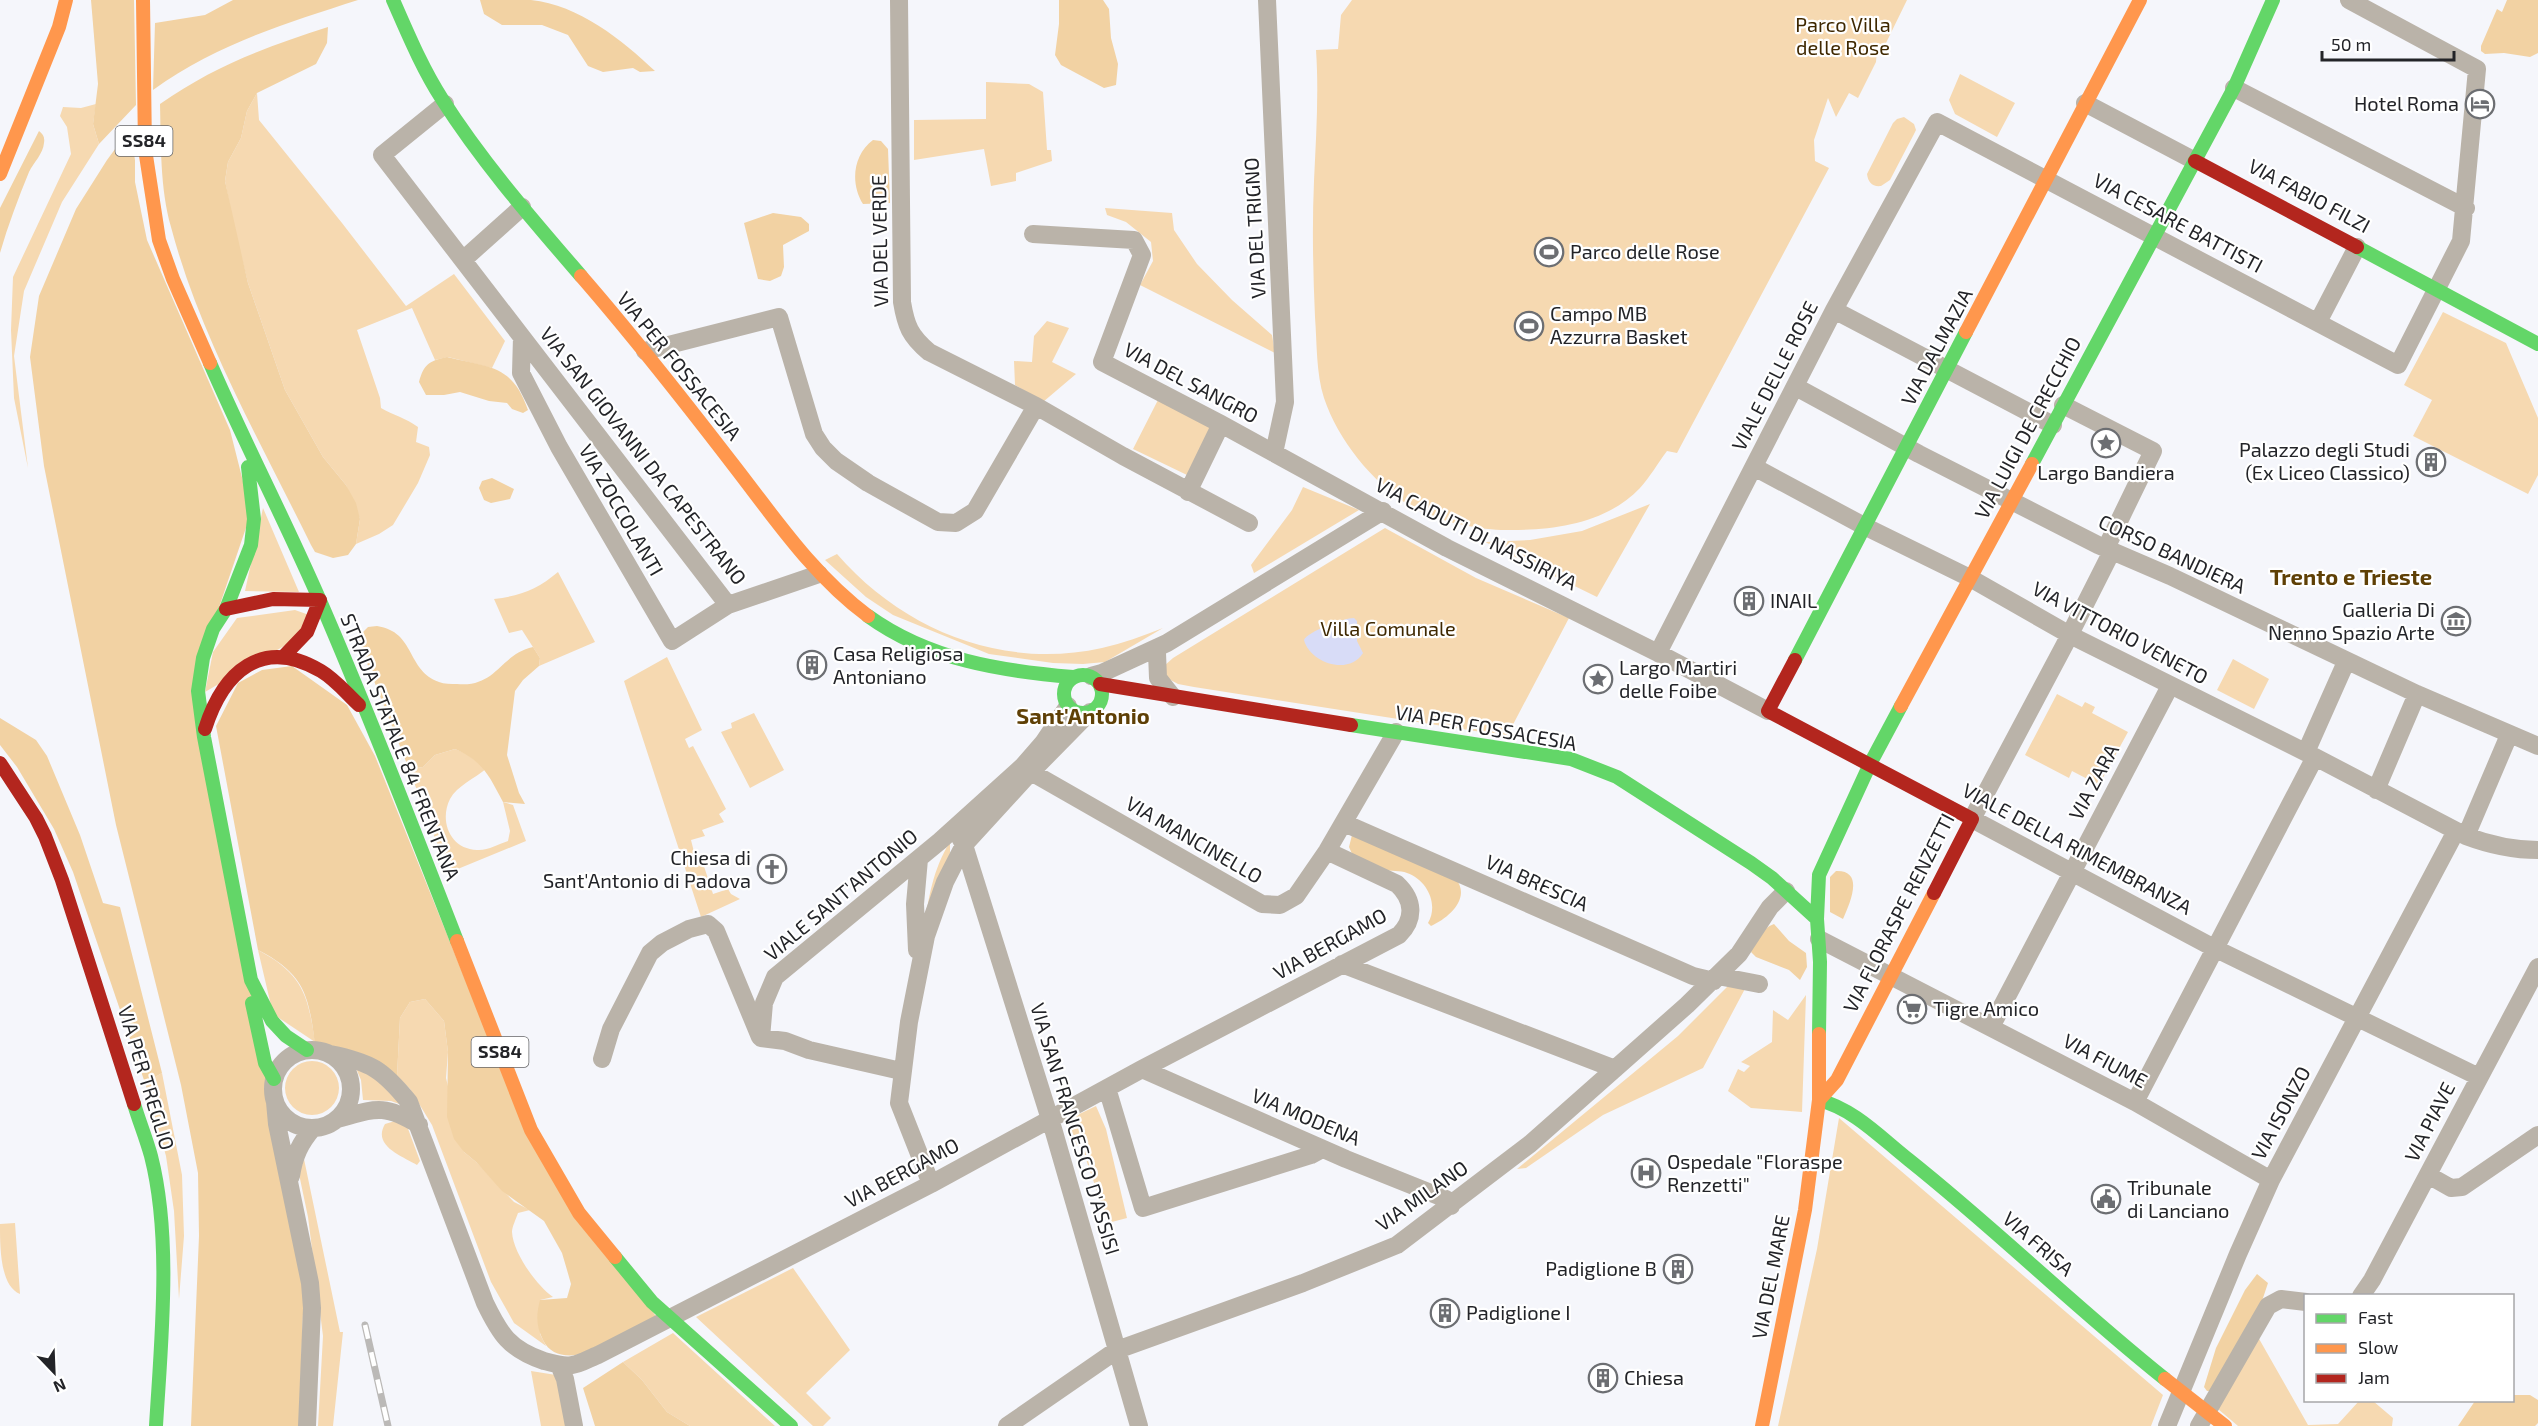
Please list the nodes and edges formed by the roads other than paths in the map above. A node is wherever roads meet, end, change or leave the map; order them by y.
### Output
1 (66, 0) edge
2 (143, 0) edge
3 (393, 0) edge
4 (899, 0) edge
5 (1267, 0) edge
6 (2140, 0) edge
7 (2273, 0) edge
8 (2349, 0) edge
9 (2234, 88) junction
10 (2085, 103) junction
11 (445, 105) junction
12 (1937, 122) joint
13 (2194, 161) junction
14 (0, 174) edge
15 (2048, 180) junction
16 (522, 207) junction
17 (2466, 208) junction
18 (1033, 234) dead end
19 (2154, 236) junction
20 (2357, 247) junction
21 (463, 260) junction
22 (2435, 290) junction
23 (1834, 310) junction
24 (2318, 322) junction
25 (2511, 331) junction
26 (522, 337) junction
27 (2538, 344) edge
28 (645, 351) junction
29 (2538, 359) edge
30 (1948, 370) junction
31 (1796, 387) junction
32 (2063, 405) junction
33 (1036, 406) junction
34 (1221, 424) junction
35 (2052, 424) junction
36 (247, 447) junction
37 (1907, 447) junction
38 (1274, 453) junction
39 (1754, 467) junction
40 (1188, 492) junction
41 (2011, 501) junction
42 (1383, 511) junction
43 (1249, 523) dead end
44 (1864, 526) junction
45 (2109, 549) junction
46 (819, 574) junction
47 (1970, 578) junction
48 (320, 600) junction
49 (728, 605) junction
50 (226, 609) junction
51 (2070, 635) junction
52 (1160, 649) junction
53 (1658, 653) junction
54 (283, 657) junction
55 (2346, 662) junction
56 (1010, 672) junction
57 (1073, 677) junction
58 (2170, 686) junction
59 (1099, 694) junction
60 (2417, 694) junction
61 (1166, 696) junction
62 (1067, 706) junction
63 (1768, 711) junction
64 (368, 714) junction
65 (1396, 732) junction
66 (2509, 735) junction
67 (204, 737) junction
68 (2538, 746) edge
69 (2310, 754) junction
70 (0, 763) edge
71 (1870, 764) junction
72 (1031, 772) junction
73 (2376, 790) junction
74 (1972, 819) junction
75 (1344, 823) junction
76 (955, 828) junction
77 (2461, 833) junction
78 (964, 845) junction
79 (2538, 850) edge
80 (1327, 851) junction
81 (919, 859) junction
82 (2072, 872) junction
83 (1819, 875) junction
84 (1795, 884) junction
85 (1817, 919) junction
86 (1819, 939) junction
87 (2214, 948) junction
88 (1342, 964) junction
89 (918, 966) junction
90 (2538, 967) edge
91 (1892, 976) junction
92 (1716, 978) junction
93 (251, 980) junction
94 (1759, 984) dead end
95 (2357, 1015) junction
96 (1991, 1027) junction
97 (761, 1038) junction
98 (307, 1050) junction
99 (330, 1054) junction
100 (602, 1059) dead end
101 (1142, 1069) junction
102 (1615, 1069) junction
103 (902, 1071) junction
104 (2479, 1077) junction
105 (274, 1079) junction
106 (1107, 1088) junction
107 (1819, 1100) junction
108 (275, 1102) junction
109 (2135, 1102) junction
110 (337, 1119) junction
111 (419, 1125) junction
112 (313, 1128) junction
113 (2538, 1135) edge
114 (1322, 1149) junction
115 (2428, 1175) junction
116 (2271, 1180) junction
117 (290, 1184) junction
118 (931, 1184) junction
119 (1451, 1206) junction
120 (2363, 1294) edge
121 (2304, 1302) edge
122 (1117, 1350) junction
123 (559, 1365) junction
124 (2203, 1418) edge
125 (156, 1426) edge
126 (307, 1426) edge
127 (574, 1426) edge
128 (791, 1426) edge
129 (1007, 1426) edge
130 (1139, 1426) edge
131 (1762, 1426) edge
132 (2167, 1426) edge
133 (2225, 1426) edge

1 - 14 street
2 - 36 street, STRADA STATALE 84 FRENTANA / SS84
3 - 11 street, VIA PER FOSSACESIA
4 - 33 street, VIA DEL VERDE
5 - 38 street, VIA DEL TRIGNO
6 - 10 street, VIA DALMAZIA
7 - 9 street, VIA LUIGI DE CRECCHIO
8 - 17 street
9 - 13 street, VIA LUIGI DE CRECCHIO
9 - 17 street
10 - 13 street, VIA FABIO FILZI
10 - 15 street, VIA DALMAZIA
11 - 16 street, VIA PER FOSSACESIA
11 - 21 street, VIA SAN GIOVANNI DA CAPESTRANO
12 - 15 street, VIA CESARE BATTISTI
12 - 23 street, VIALE DELLE ROSE
13 - 19 street, VIA LUIGI DE CRECCHIO
13 - 20 street, VIA FABIO FILZI
15 - 19 street, VIA CESARE BATTISTI
15 - 30 street, VIA DALMAZIA
16 - 21 street
16 - 28 street, VIA PER FOSSACESIA
17 - 22 street
18 - 34 street, VIA DEL SANGRO
19 - 24 street, VIA CESARE BATTISTI
19 - 32 street, VIA LUIGI DE CRECCHIO
20 - 22 street, VIA FABIO FILZI
20 - 24 street
21 - 26 street, VIA SAN GIOVANNI DA CAPESTRANO
22 - 24 street, VIA CESARE BATTISTI
22 - 25 street, VIA FABIO FILZI
23 - 30 street
23 - 31 street, VIALE DELLE ROSE
25 - 27 street, VIA FABIO FILZI
25 - 29 street
26 - 49 street, VIA SAN GIOVANNI DA CAPESTRANO
26 - 49 street, VIA ZOCCOLANTI
28 - 33 street
28 - 46 street, VIA PER FOSSACESIA
30 - 35 street
30 - 37 street, VIA DALMAZIA
31 - 37 street, CORSO BANDIERA
31 - 39 street, VIALE DELLE ROSE
32 - 35 street, VIA LUIGI DE CRECCHIO
32 - 45 street, VIA FLORASPE RENZETTI
33 - 40 street, VIA DEL VERDE
34 - 38 street, VIA DEL SANGRO
34 - 40 street
35 - 41 street, VIA LUIGI DE CRECCHIO
36 - 48 street, STRADA STATALE 84 FRENTANA / SS84
36 - 50 street
37 - 41 street, CORSO BANDIERA
37 - 44 street, VIA DALMAZIA
38 - 42 street, VIA CADUTI DI NASSIRIYA
39 - 44 street, VIA VITTORIO VENETO
39 - 53 street, VIALE DELLE ROSE
40 - 43 street, VIA DEL VERDE
41 - 45 street, CORSO BANDIERA
41 - 47 street, VIA LUIGI DE CRECCHIO
42 - 52 street
42 - 53 street, VIA CADUTI DI NASSIRIYA
44 - 47 street, VIA VITTORIO VENETO
44 - 63 street, VIA DALMAZIA
45 - 51 street, VIA FLORASPE RENZETTI
45 - 55 street, CORSO BANDIERA
46 - 49 street, VIA SAN GIOVANNI DA CAPESTRANO
46 - 56 street, VIA PER FOSSACESIA
47 - 51 street, VIA VITTORIO VENETO
47 - 71 street, VIA LUIGI DE CRECCHIO
48 - 50 street
48 - 54 street
48 - 64 street, STRADA STATALE 84 FRENTANA / SS84
50 - 67 street
51 - 58 street, VIA VITTORIO VENETO
51 - 74 street, VIA FLORASPE RENZETTI
52 - 59 street
52 - 59 street
52 - 61 street
53 - 63 street, VIALE DELLA RIMEMBRANZA
54 - 64 street
54 - 67 street
55 - 60 street, CORSO BANDIERA
55 - 69 street
56 - 57 street, VIA PER FOSSACESIA
56 - 62 street, VIA PER FOSSACESIA
57 - 59 street, VIA PER FOSSACESIA
57 - 62 street
58 - 69 street, VIA VITTORIO VENETO
58 - 82 street, VIA ZARA
59 - 61 street, VIA PER FOSSACESIA
59 - 61 street, VIA PER FOSSACESIA
59 - 62 street
59 - 72 street
60 - 66 street, CORSO BANDIERA
60 - 73 street
61 - 65 street, VIA PER FOSSACESIA
62 - 76 street, VIALE SANT'ANTONIO
63 - 71 street, VIALE DELLA RIMEMBRANZA
64 - 128 street, STRADA STATALE 84 FRENTANA / SS84
65 - 75 street, VIA MANCINELLO
65 - 84 street, VIA PER FOSSACESIA
66 - 68 street, CORSO BANDIERA
66 - 77 street, VIA ISONZO
67 - 93 street
69 - 73 street, VIA VITTORIO VENETO
69 - 87 street
70 - 125 street, VIA PER TREGLIO
71 - 74 street, VIALE DELLA RIMEMBRANZA
71 - 83 street, VIA LUIGI DE CRECCHIO
72 - 78 street
72 - 80 street, VIA MANCINELLO
73 - 77 street, VIA VITTORIO VENETO
74 - 82 street, VIALE DELLA RIMEMBRANZA
74 - 91 street, VIA FLORASPE RENZETTI
75 - 80 street, VIA MANCINELLO
75 - 92 street, VIA BRESCIA
76 - 78 street
76 - 81 street, VIALE SANT'ANTONIO
77 - 79 street, VIA VITTORIO VENETO
77 - 95 street, VIA ISONZO
78 - 89 street
78 - 122 street, VIA SAN FRANCESCO D'ASSISI
80 - 88 street, VIA BERGAMO
81 - 89 street
81 - 97 street, VIALE SANT'ANTONIO
82 - 87 street, VIALE DELLA RIMEMBRANZA
82 - 96 street, VIA ZARA
83 - 84 street
83 - 85 street, VIA LUIGI DE CRECCHIO
84 - 85 street
84 - 92 street, VIA MILANO
85 - 86 street, VIA DEL MARE
86 - 91 street, VIA FIUME
86 - 107 street, VIA DEL MARE
87 - 95 street, VIALE DELLA RIMEMBRANZA
87 - 109 street
88 - 101 street, VIA BERGAMO
88 - 102 street
89 - 103 street
90 - 104 street, VIA PIAVE
91 - 96 street, VIA FIUME
91 - 107 street, VIA FLORASPE RENZETTI
92 - 94 street, VIA BRESCIA
92 - 102 street, VIA MILANO
93 - 98 street
93 - 105 street
95 - 104 street, VIALE DELLA RIMEMBRANZA
95 - 116 street, VIA ISONZO
96 - 109 street, VIA FIUME
97 - 100 street
97 - 103 street
98 - 99 street
98 - 105 street
99 - 110 street
99 - 111 street, VIA BERGAMO
101 - 106 street, VIA BERGAMO
101 - 114 street, VIA MODENA
102 - 119 street, VIA MILANO
103 - 118 street
104 - 115 street, VIA PIAVE
105 - 108 street
106 - 114 street
106 - 118 street, VIA BERGAMO
107 - 124 street, VIA FRISA
107 - 131 street, VIA DEL MARE
108 - 112 street
108 - 117 street
109 - 116 street, VIA FIUME
110 - 111 street
110 - 112 street
111 - 123 street, VIA BERGAMO
112 - 117 street
113 - 115 street
114 - 119 street, VIA MODENA
115 - 120 street, VIA PIAVE
116 - 132 street, VIA ISONZO
117 - 126 street
118 - 123 street, VIA BERGAMO
119 - 122 street, VIA MILANO
121 - 124 street
122 - 129 street, VIA MILANO
122 - 130 street, VIA SAN FRANCESCO D'ASSISI
123 - 127 street
124 - 133 street, VIA FRISA

